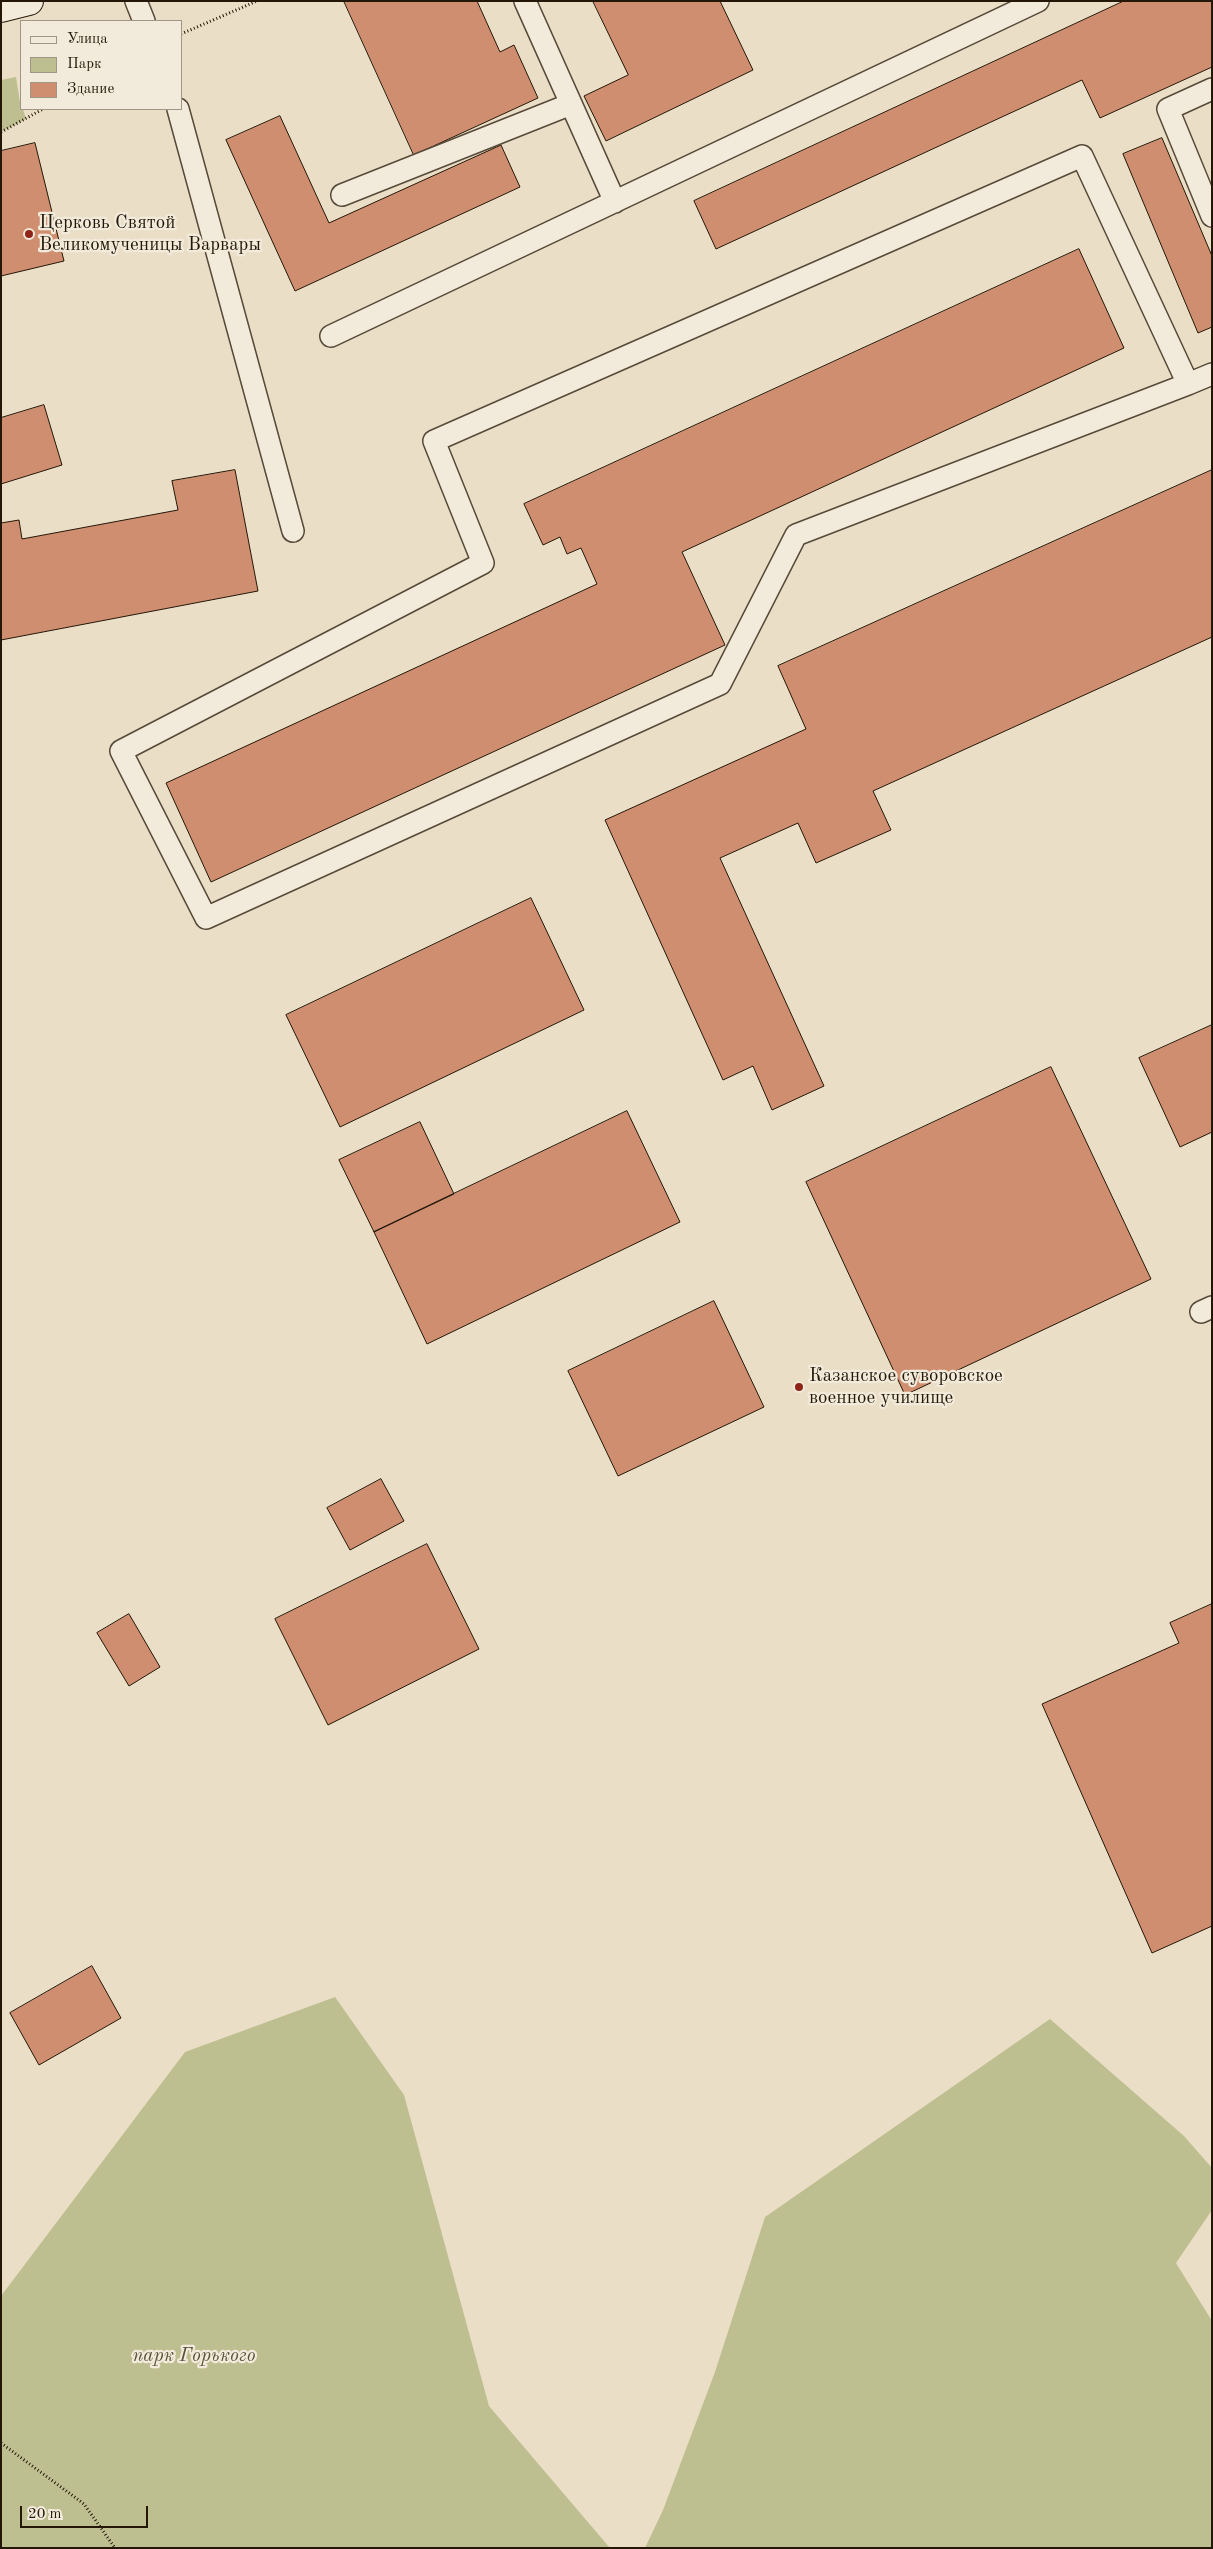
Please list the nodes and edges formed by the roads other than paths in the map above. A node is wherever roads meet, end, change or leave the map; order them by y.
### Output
1 (29, 1) edge
2 (136, 1) edge
3 (525, 1) edge
4 (1038, 1) edge
5 (1, 8) edge
6 (144, 20) edge
7 (1212, 89) edge
8 (571, 104) junction
9 (178, 110) edge
10 (342, 195) dead end
11 (615, 202) junction
12 (1212, 216) edge
13 (331, 336) dead end
14 (1212, 374) edge
15 (1188, 384) junction
16 (293, 531) dead end

1 - 5 main road
2 - 6 lane
3 - 8 lane
4 - 11 lane
7 - 12 lane
8 - 10 lane
8 - 11 lane
9 - 16 lane
11 - 13 lane
14 - 15 lane
15 - 15 lane

